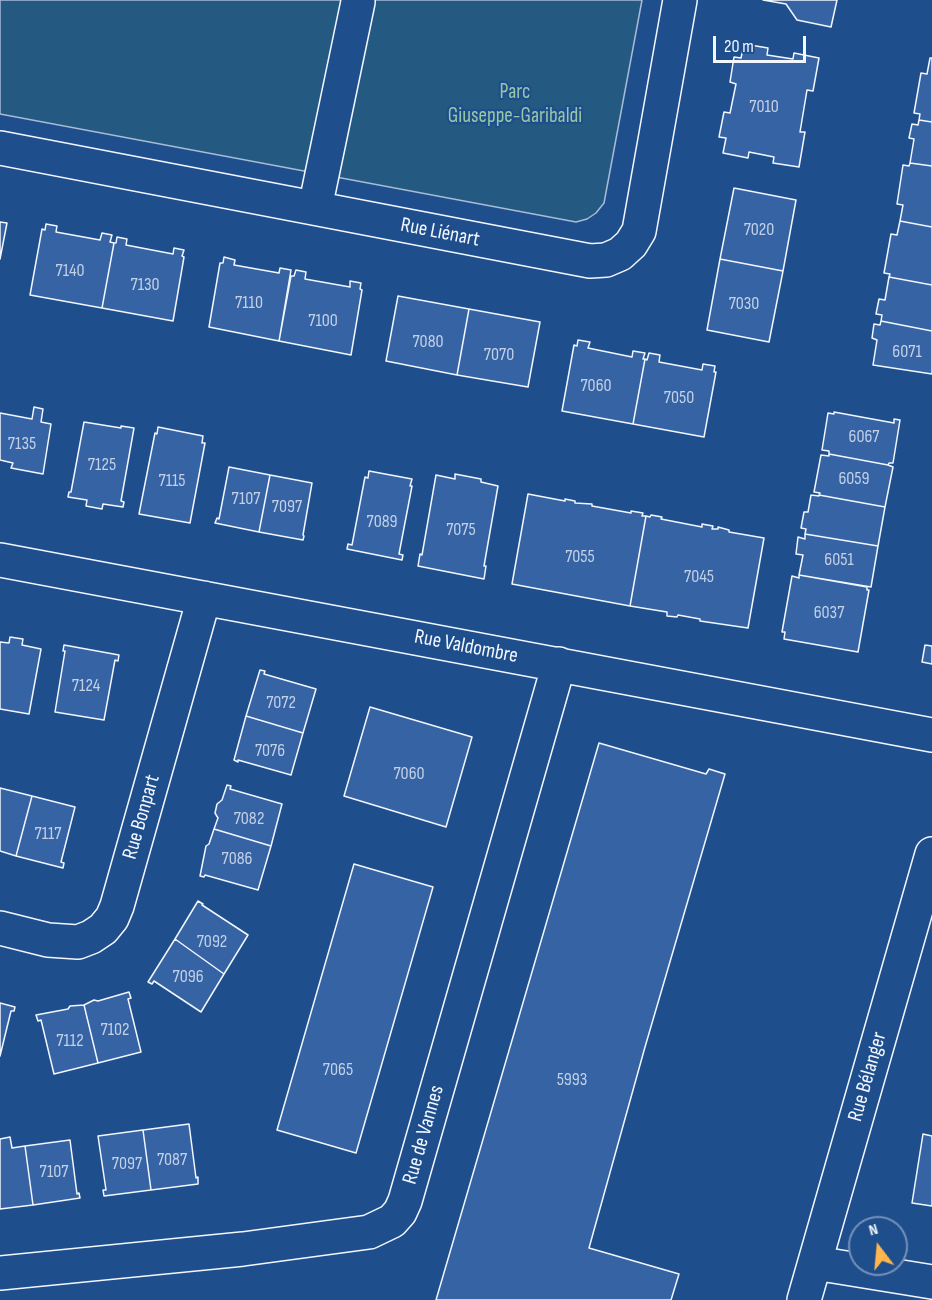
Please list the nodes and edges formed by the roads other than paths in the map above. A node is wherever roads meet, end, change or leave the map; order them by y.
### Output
1 (680, 0) edge
2 (358, 2) dead end
3 (0, 148) edge
4 (315, 208) junction
5 (0, 560) edge
6 (204, 598) junction
7 (559, 664) junction
8 (932, 735) edge
9 (932, 854) edge
10 (0, 928) edge
11 (815, 1263) junction
12 (0, 1273) edge
13 (932, 1282) edge
14 (804, 1300) edge

1 - 4 street, Rue Liénart
2 - 4 street
3 - 4 street, Rue Liénart
5 - 6 street, Rue Valdombre
6 - 7 street, Rue Valdombre
6 - 10 street, Rue Bonpart
7 - 8 street, Rue Valdombre
7 - 12 street, Rue de Vannes
9 - 11 street, Rue Bélanger
11 - 13 street
11 - 14 street, Rue Bélanger

